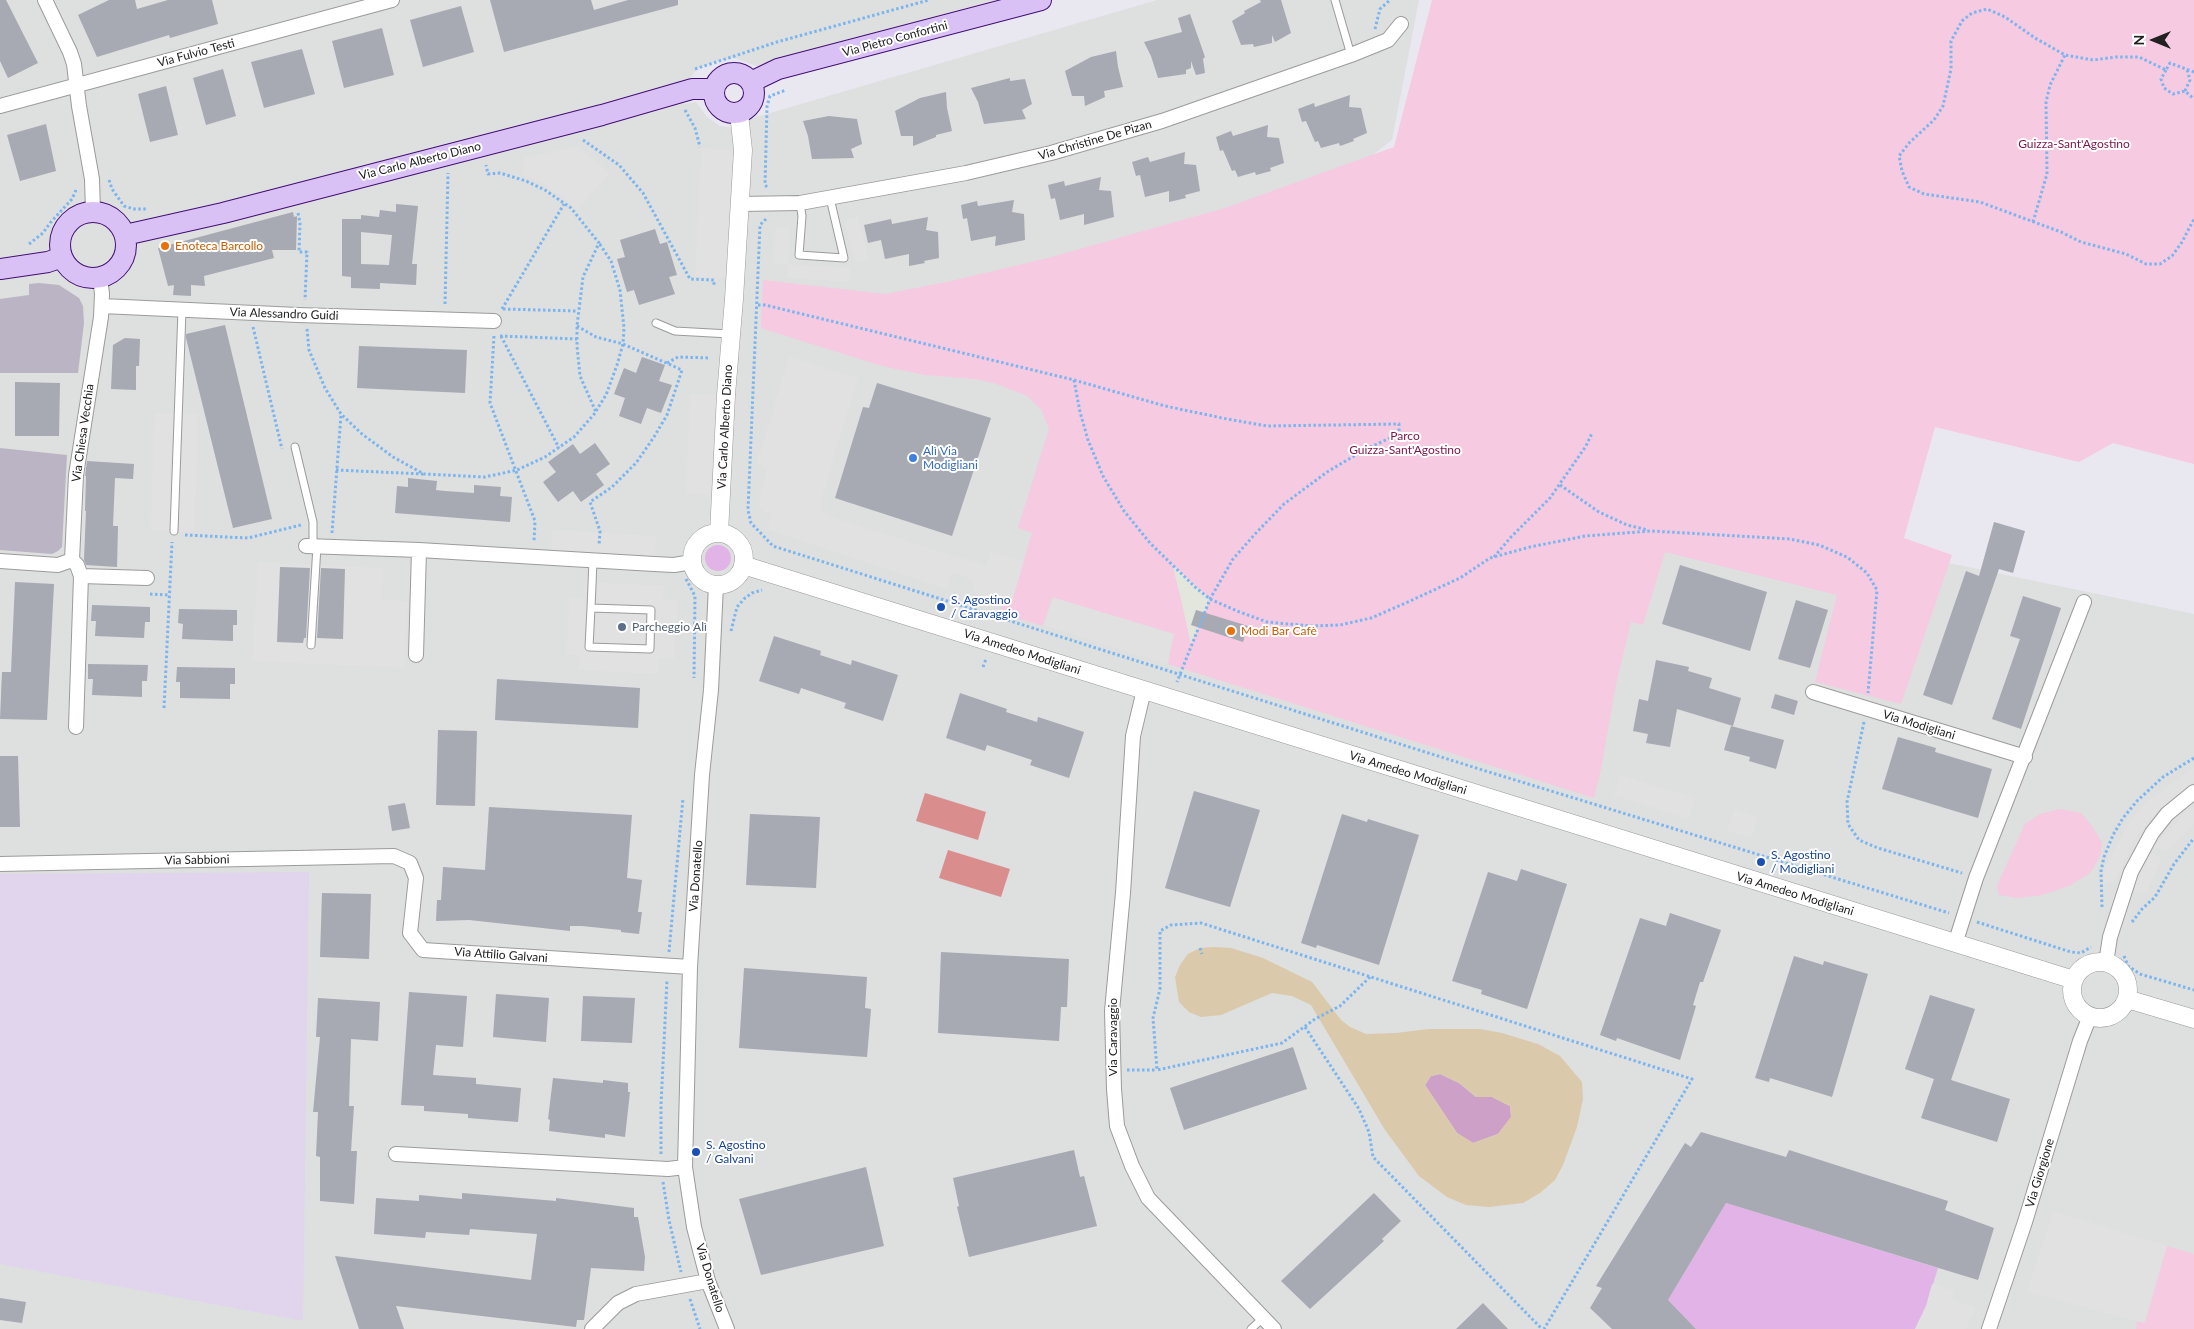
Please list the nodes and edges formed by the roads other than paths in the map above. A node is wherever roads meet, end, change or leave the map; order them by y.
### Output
1 (45, 0) edge
2 (392, 0) edge
3 (1041, 0) edge
4 (1335, 0) edge
5 (1401, 24) dead end
6 (1352, 55) junction
7 (751, 82) junction
8 (77, 86) junction
9 (714, 89) junction
10 (0, 106) edge
11 (739, 113) junction
12 (830, 198) junction
13 (800, 203) junction
14 (740, 204) junction
15 (93, 211) junction
16 (125, 235) junction
17 (62, 256) junction
18 (0, 269) edge
19 (100, 277) junction
20 (102, 306) junction
21 (182, 310) junction
22 (494, 321) road end
23 (656, 323) dead end
24 (730, 334) junction
25 (296, 448) dead end
26 (174, 531) dead end
27 (720, 533) junction
28 (317, 546) junction
29 (419, 550) junction
30 (72, 560) junction
31 (596, 560) junction
32 (0, 561) edge
33 (692, 562) junction
34 (743, 566) junction
35 (81, 576) junction
36 (147, 578) dead end
37 (716, 585) junction
38 (2084, 602) dead end
39 (591, 608) junction
40 (311, 645) dead end
41 (416, 656) dead end
42 (1144, 690) junction
43 (1813, 692) dead end
44 (76, 727) dead end
45 (2025, 757) junction
46 (2194, 792) edge
47 (394, 856) joint
48 (0, 864) edge
49 (1955, 944) junction
50 (2106, 963) junction
51 (690, 967) junction
52 (2074, 980) junction
53 (2127, 999) junction
54 (2090, 1016) junction
55 (2194, 1019) edge
56 (396, 1154) dead end
57 (685, 1167) junction
58 (708, 1281) junction
59 (1263, 1318) junction
60 (592, 1329) edge
61 (727, 1329) edge
62 (1251, 1329) edge
63 (1274, 1329) edge
64 (1989, 1329) edge

1 - 8 street
2 - 8 street, Via Fulvio Testi
3 - 7 main road, Via Pietro Confortini
4 - 6 lane
5 - 6 street, Via Christine De Pizan
6 - 12 street, Via Christine De Pizan
7 - 9 main road
7 - 11 main road
8 - 10 street, Via Fulvio Testi
8 - 15 street
9 - 11 main road
9 - 16 main road, Via Carlo Alberto Diano
11 - 14 street, Via Carlo Alberto Diano
12 - 13 street, Via Christine De Pizan
12 - 13 lane
13 - 14 street, Via Christine De Pizan
14 - 24 street, Via Carlo Alberto Diano
15 - 16 main road
15 - 17 main road
16 - 19 main road
17 - 18 main road
17 - 19 main road
19 - 20 street
20 - 21 street, Via Alessandro Guidi
20 - 30 street, Via Chiesa Vecchia
21 - 22 street, Via Alessandro Guidi
21 - 26 lane
23 - 24 lane
24 - 27 street, Via Carlo Alberto Diano
25 - 28 lane
27 - 33 street
27 - 34 street
28 - 29 street
28 - 40 lane
29 - 31 street
29 - 41 street
30 - 32 street
30 - 35 street
31 - 33 street
31 - 39 lane
33 - 37 street
34 - 37 street
34 - 42 street, Via Amedeo Modigliani
35 - 36 street
35 - 44 street
37 - 51 street, Via Donatello
38 - 45 street
39 - 39 lane
42 - 49 street, Via Amedeo Modigliani
42 - 59 street, Via Caravaggio
43 - 45 street, Via Modigliani
45 - 49 street
46 - 50 street
47 - 48 street, Via Sabbioni
47 - 51 street, Via Attilio Galvani
49 - 52 street, Via Amedeo Modigliani
50 - 52 street
50 - 53 street
51 - 57 street, Via Donatello
52 - 54 street
53 - 54 street
53 - 55 street
54 - 64 street, Via Giorgione
56 - 57 street
57 - 58 street, Via Donatello
58 - 60 street
58 - 61 street, Via Donatello
59 - 62 lane
59 - 63 street, Via Caravaggio

